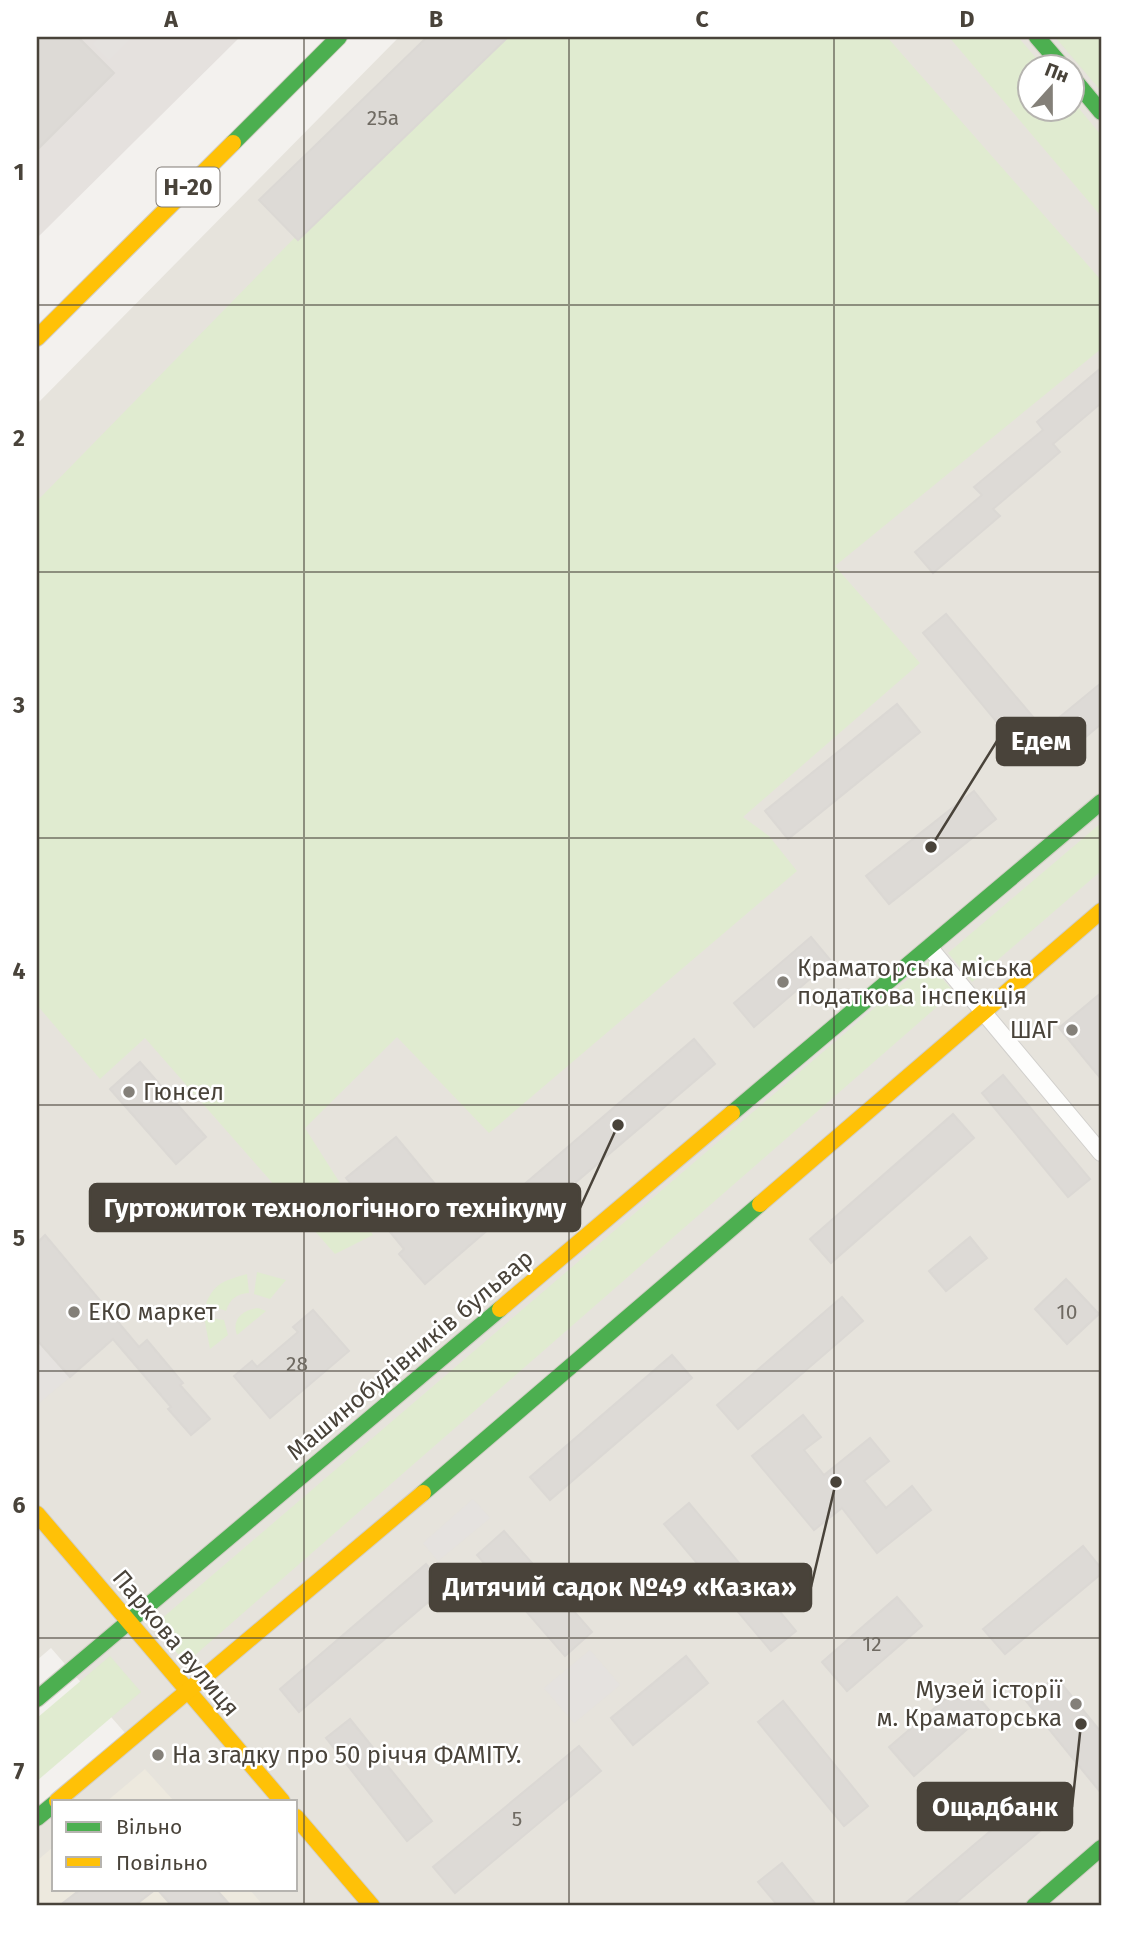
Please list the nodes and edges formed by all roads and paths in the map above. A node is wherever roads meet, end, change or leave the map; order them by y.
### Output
1 (338, 37) edge
2 (1037, 37) edge
3 (1050, 52) edge
4 (1086, 94) edge
5 (1101, 113) edge
6 (37, 338) edge
7 (1101, 802) edge
8 (1101, 911) edge
9 (929, 947) junction
10 (983, 1011) junction
11 (1101, 1153) edge
12 (37, 1514) edge
13 (128, 1621) junction
14 (188, 1692) junction
15 (37, 1699) edge
16 (58, 1800) edge
17 (281, 1800) edge
18 (52, 1805) edge
19 (37, 1818) edge
20 (298, 1819) edge
21 (1101, 1848) edge
22 (372, 1906) edge
23 (1034, 1906) edge

1 - 6 street, Н-20
2 - 3 street
4 - 5 street
7 - 9 street, Машинобудівників бульвар
8 - 10 street
9 - 10 street
9 - 13 street, Машинобудівників бульвар
10 - 11 street
10 - 14 street
12 - 13 street, Паркова вулиця
13 - 14 street, Паркова вулиця
13 - 15 street, Машинобудівників бульвар
14 - 16 street
14 - 17 street, Паркова вулиця
18 - 19 street
20 - 22 street
21 - 23 street

